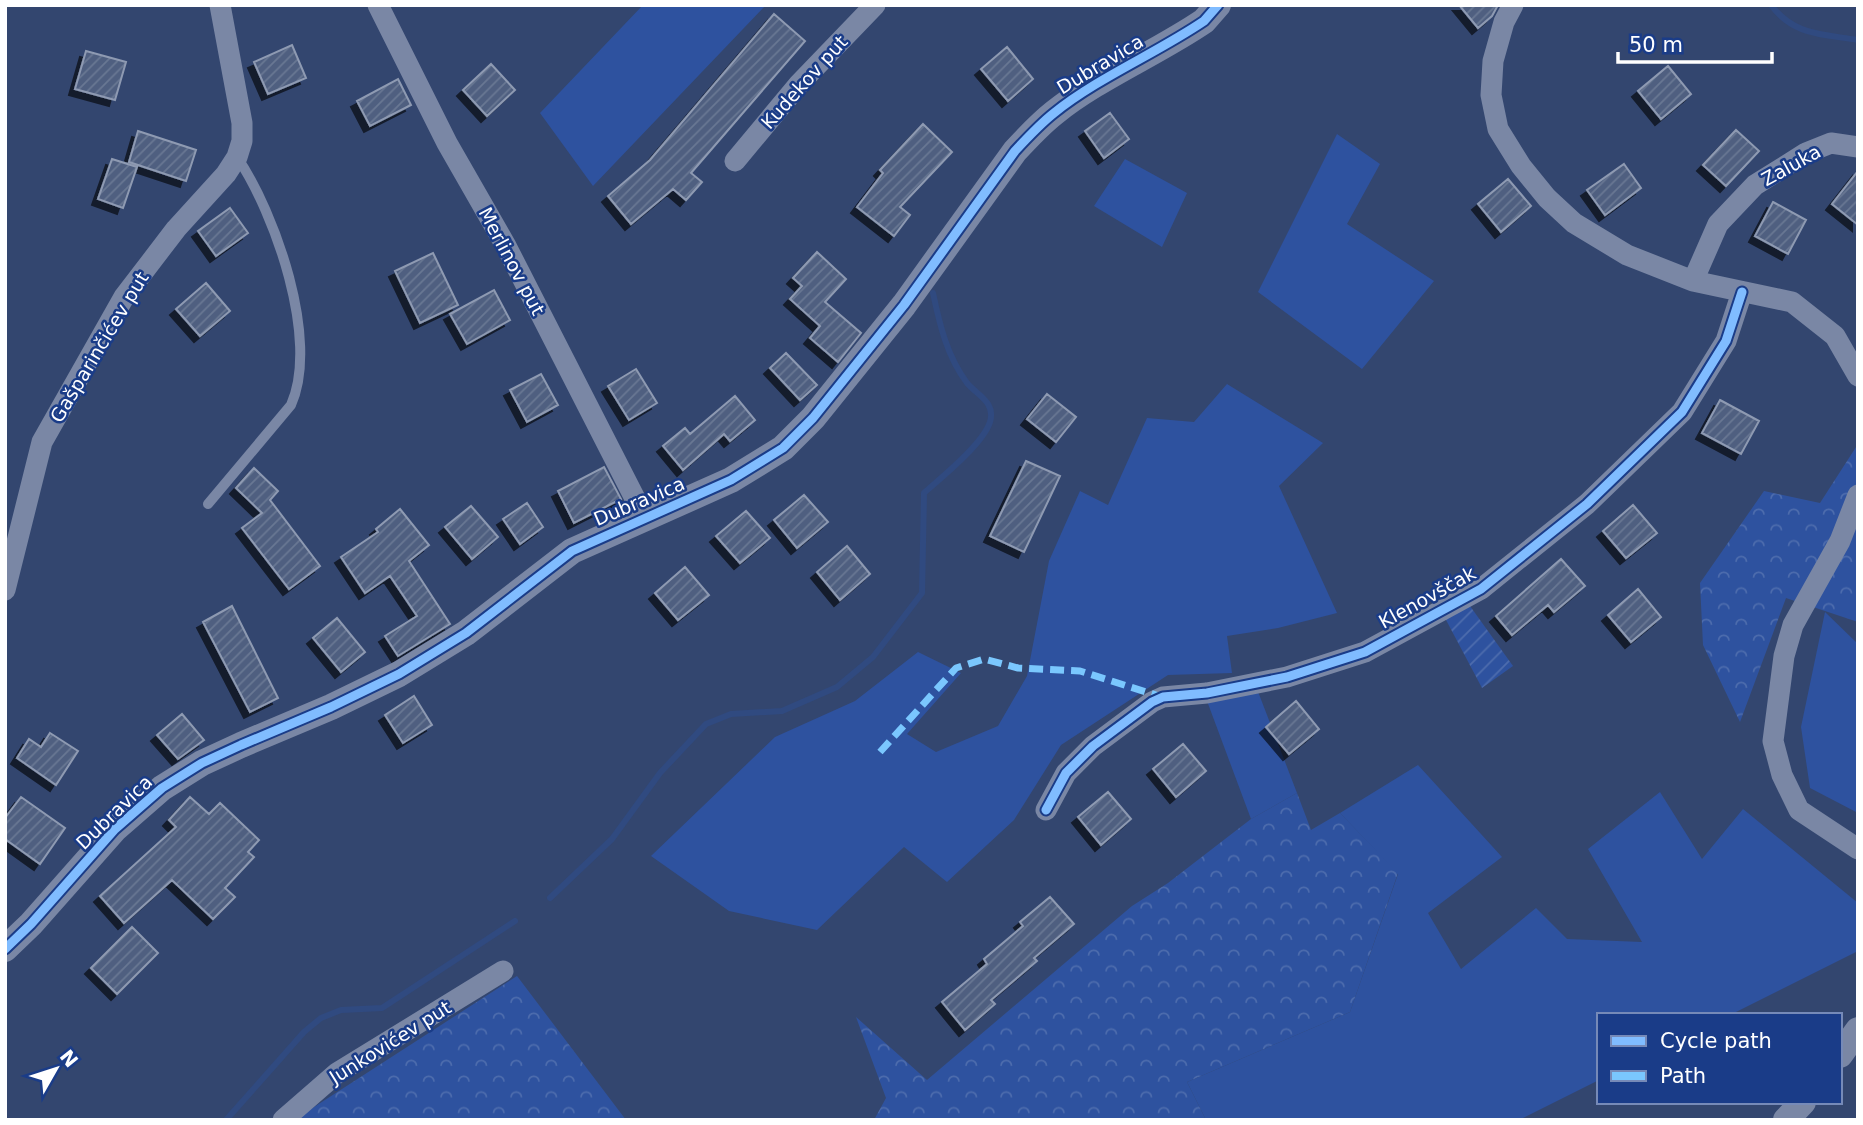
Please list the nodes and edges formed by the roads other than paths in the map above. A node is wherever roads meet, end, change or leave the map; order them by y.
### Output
1 (220, 5) edge
2 (378, 5) edge
3 (875, 5) edge
4 (1218, 5) edge
5 (1513, 5) edge
6 (1858, 147) edge
7 (237, 157) junction
8 (734, 161) dead end
9 (1693, 281) junction
10 (1742, 292) junction
11 (1858, 376) edge
12 (1858, 495) edge
13 (208, 504) dead end
14 (645, 518) junction
15 (5, 590) edge
16 (1046, 810) dead end
17 (1858, 849) edge
18 (5, 949) edge
19 (503, 971) dead end
20 (1858, 1030) edge
21 (1842, 1052) edge
22 (1801, 1104) edge
23 (282, 1120) edge
24 (1786, 1120) edge

1 - 7 street, Gašparinčićev put
2 - 14 street, Merlinov put
3 - 8 street, Kudekov put
4 - 14 street, Dubravica
5 - 9 street
6 - 9 street, Zaluka
7 - 13 lane
7 - 15 street, Gašparinčićev put
9 - 10 street
10 - 11 street
10 - 16 street, Klenovščak
12 - 17 street
14 - 18 street, Dubravica
19 - 23 street, Junkovićev put
20 - 21 street
22 - 24 street

